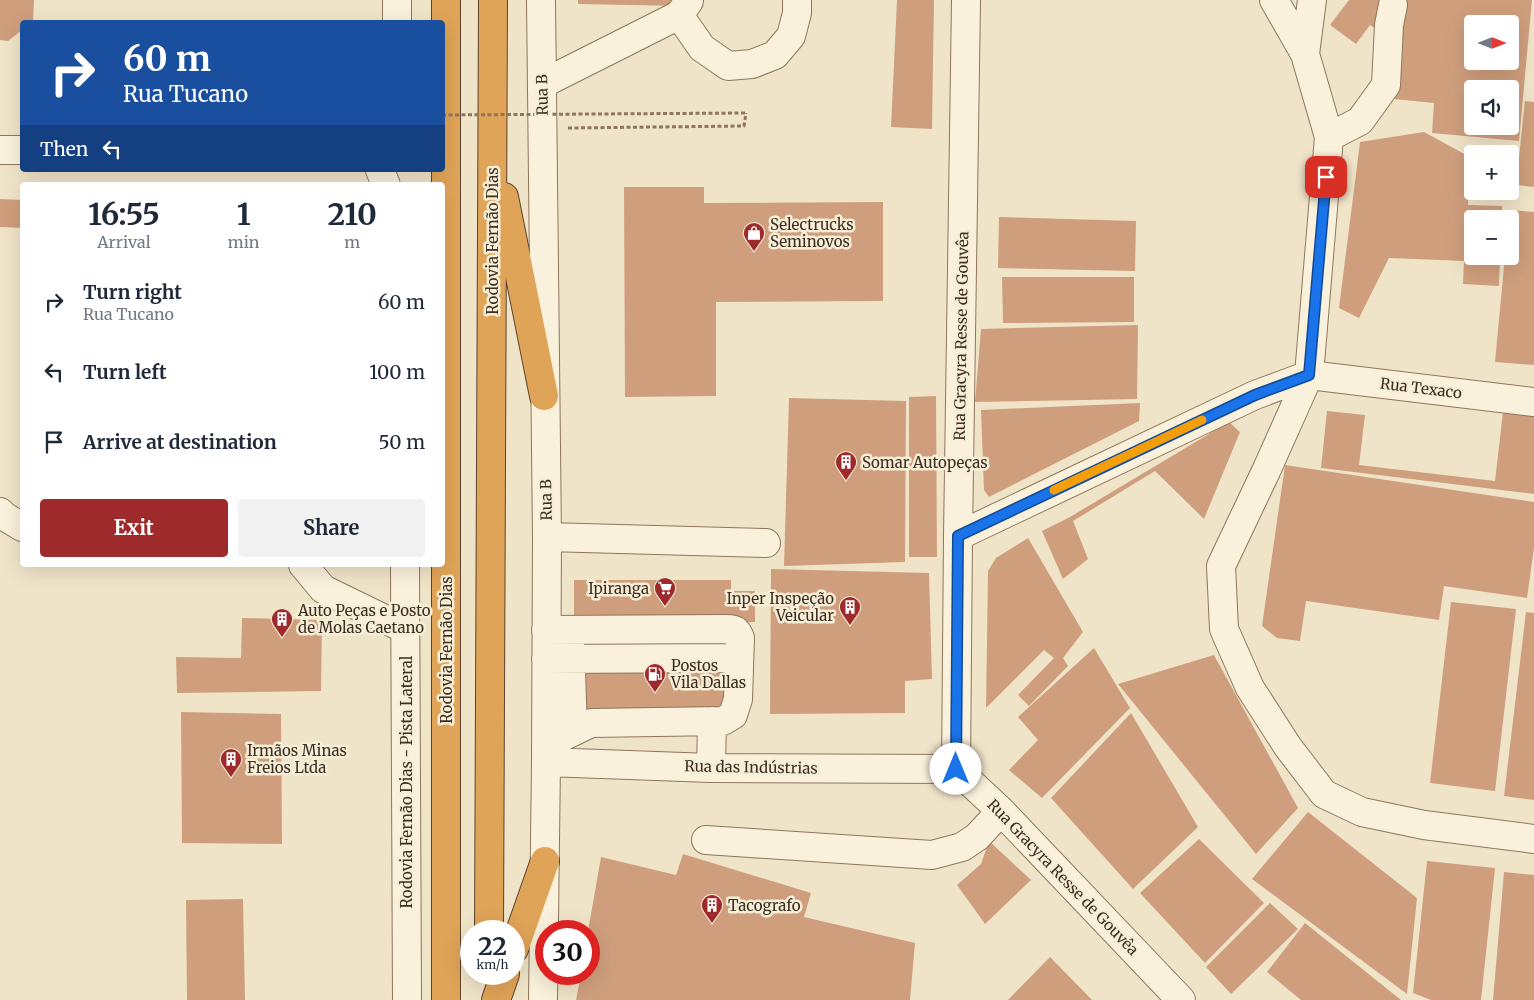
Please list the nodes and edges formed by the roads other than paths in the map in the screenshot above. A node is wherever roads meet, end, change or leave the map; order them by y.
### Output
1 (397, 0) edge
2 (446, 0) edge
3 (493, 0) edge
4 (541, 0) edge
5 (797, 0) edge
6 (966, 0) edge
7 (1274, 0) edge
8 (1312, 0) edge
9 (1393, 5) dead end
10 (684, 8) edge
11 (397, 20) edge
12 (1305, 54) junction
13 (542, 84) junction
14 (1329, 137) junction
15 (492, 139) junction
16 (0, 150) edge
17 (20, 150) edge
18 (1309, 375) junction
19 (544, 396) junction
20 (1534, 402) edge
21 (0, 512) edge
22 (20, 526) edge
23 (958, 536) junction
24 (547, 537) junction
25 (766, 542) dead end
26 (302, 567) edge
27 (405, 567) edge
28 (405, 629) junction
29 (558, 630) junction
30 (558, 658) junction
31 (739, 658) junction
32 (712, 721) junction
33 (649, 722) junction
34 (573, 732) junction
35 (546, 754) junction
36 (648, 766) junction
37 (710, 768) junction
38 (956, 769) junction
39 (1001, 811) junction
40 (1534, 839) edge
41 (706, 840) dead end
42 (545, 861) junction
43 (489, 920) edge
44 (524, 920) edge
45 (489, 985) edge
46 (501, 985) edge
47 (407, 1000) edge
48 (446, 1000) edge
49 (489, 1000) edge
50 (496, 1000) edge
51 (543, 1000) edge
52 (1182, 1000) edge

1 - 11 street
2 - 48 highway, Rodovia Fernão Dias
3 - 15 highway, Rodovia Fernão Dias
4 - 13 street, Rua B
5 - 10 street
6 - 23 street, Rua Gracyra Resse de Gouvêa
7 - 12 street
8 - 12 street
9 - 14 street
10 - 13 street
12 - 14 street
13 - 19 street, Rua B
14 - 18 street
15 - 19 highway
15 - 43 highway, Rodovia Fernão Dias
16 - 17 street
18 - 20 street, Rua Texaco
18 - 23 street
18 - 40 street
19 - 24 street, Rua B
21 - 22 street
23 - 38 street, Rua Gracyra Resse de Gouvêa
24 - 25 street
24 - 29 street, Rua B
26 - 28 street
27 - 28 street, Rodovia Fernão Dias - Pista Lateral
28 - 47 street, Rodovia Fernão Dias - Pista Lateral
29 - 30 street, Rua B
29 - 31 street
30 - 31 street
30 - 34 street
30 - 35 street, Rua B
31 - 32 street
32 - 33 street
32 - 37 street
33 - 34 street
33 - 36 street
34 - 35 street
35 - 36 street, Rua das Indústrias
35 - 42 street, Rua B
36 - 37 street, Rua das Indústrias
37 - 38 street, Rua das Indústrias
38 - 39 street, Rua Gracyra Resse de Gouvêa
39 - 41 street
39 - 52 street, Rua Gracyra Resse de Gouvêa
42 - 44 highway
42 - 51 street, Rua B
45 - 49 highway
46 - 50 highway

